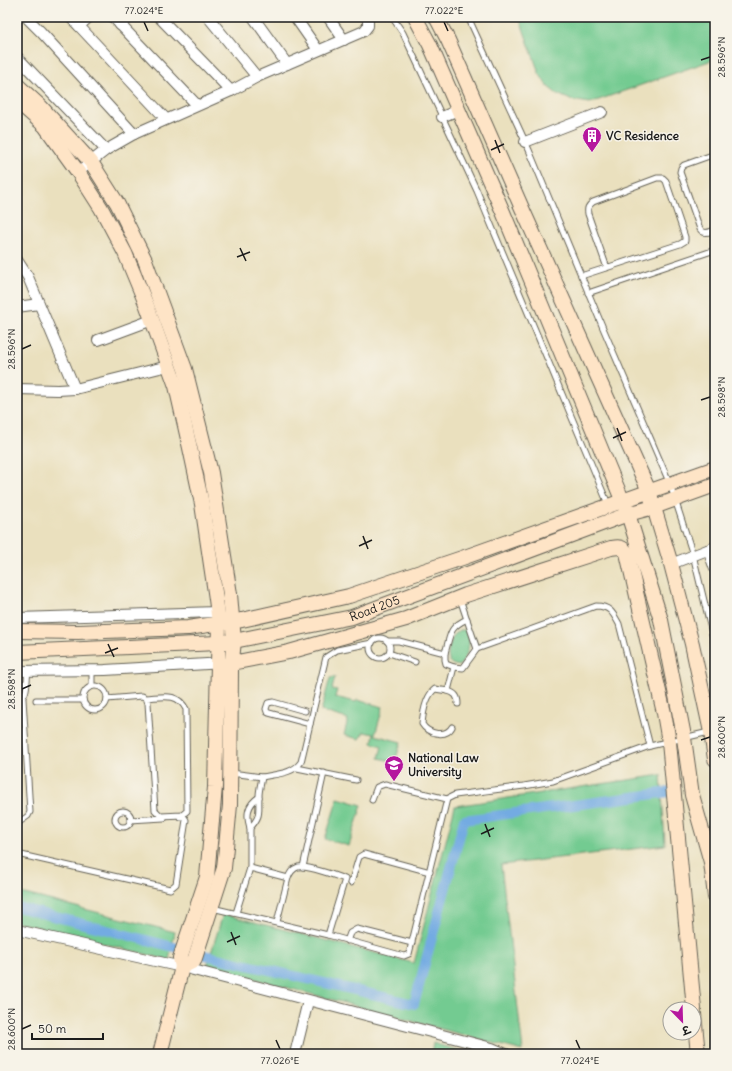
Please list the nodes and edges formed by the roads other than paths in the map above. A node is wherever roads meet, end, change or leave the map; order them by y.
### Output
1 (26, 17) edge
2 (70, 17) edge
3 (89, 17) edge
4 (129, 17) edge
5 (158, 17) edge
6 (208, 17) edge
7 (254, 17) edge
8 (295, 17) edge
9 (328, 17) edge
10 (368, 17) edge
11 (392, 17) edge
12 (415, 17) edge
13 (436, 17) edge
14 (468, 17) edge
15 (116, 21) edge
16 (79, 26) junction
17 (344, 40) junction
18 (318, 50) junction
19 (17, 58) edge
20 (287, 64) junction
21 (257, 77) junction
22 (17, 85) edge
23 (231, 91) junction
24 (17, 101) edge
25 (198, 105) junction
26 (458, 110) junction
27 (602, 112) dead end
28 (442, 116) junction
29 (166, 119) junction
30 (134, 134) junction
31 (526, 142) junction
32 (106, 150) junction
33 (715, 154) edge
34 (91, 162) junction
35 (78, 172) junction
36 (715, 230) edge
37 (715, 250) edge
38 (17, 260) edge
39 (607, 268) junction
40 (581, 276) junction
41 (588, 293) junction
42 (39, 304) junction
43 (17, 307) edge
44 (152, 320) junction
45 (98, 340) dead end
46 (168, 366) junction
47 (17, 389) edge
48 (74, 389) junction
49 (715, 468) edge
50 (670, 484) junction
51 (715, 485) edge
52 (649, 491) junction
53 (676, 499) junction
54 (622, 500) junction
55 (608, 505) junction
56 (654, 507) junction
57 (628, 514) junction
58 (712, 548) edge
59 (693, 555) junction
60 (671, 564) junction
61 (715, 569) edge
62 (460, 597) junction
63 (17, 618) edge
64 (223, 619) junction
65 (466, 619) junction
66 (17, 631) edge
67 (234, 641) junction
68 (387, 641) junction
69 (218, 643) junction
70 (372, 643) junction
71 (715, 646) edge
72 (477, 649) junction
73 (17, 652) edge
74 (446, 652) junction
75 (389, 653) junction
76 (415, 662) dead end
77 (232, 663) junction
78 (217, 664) junction
79 (454, 667) junction
80 (92, 670) junction
81 (17, 671) edge
82 (28, 671) junction
83 (26, 683) junction
84 (17, 686) edge
85 (92, 686) junction
86 (448, 691) junction
87 (146, 698) junction
88 (23, 699) junction
89 (107, 699) junction
90 (36, 700) dead end
91 (82, 700) junction
92 (17, 701) edge
93 (458, 704) dead end
94 (305, 711) dead end
95 (310, 724) junction
96 (452, 727) dead end
97 (711, 732) junction
98 (685, 739) junction
99 (669, 742) junction
100 (650, 746) junction
101 (715, 758) edge
102 (297, 768) junction
103 (230, 773) junction
104 (324, 773) junction
105 (262, 777) junction
106 (356, 780) dead end
107 (259, 796) junction
108 (447, 799) junction
109 (372, 800) dead end
110 (130, 820) dead end
111 (250, 828) junction
112 (17, 836) edge
113 (17, 854) edge
114 (303, 867) junction
115 (250, 868) junction
116 (430, 872) junction
117 (288, 878) junction
118 (352, 884) dead end
119 (715, 897) edge
120 (211, 907) junction
121 (236, 913) junction
122 (277, 922) junction
123 (17, 930) edge
124 (328, 936) junction
125 (194, 939) junction
126 (347, 941) junction
127 (412, 943) junction
128 (185, 962) junction
129 (308, 1001) junction
130 (693, 1001) edge
131 (697, 1041) edge
132 (160, 1054) edge
133 (295, 1054) edge
134 (506, 1054) edge
135 (698, 1054) edge

1 - 30 street
2 - 16 street
3 - 16 street
4 - 15 street
5 - 23 street
6 - 21 street
7 - 20 street
8 - 18 street
9 - 17 street
10 - 17 street
11 - 28 lane
12 - 26 main road
13 - 52 main road
14 - 31 lane
15 - 25 street
16 - 29 street
17 - 18 street
18 - 20 street
19 - 32 street
20 - 21 street
21 - 23 street
22 - 34 main road
23 - 25 street
24 - 35 main road
25 - 29 street
26 - 28 street
26 - 54 main road
27 - 31 street
28 - 55 lane
29 - 30 street
30 - 32 street
31 - 40 lane
32 - 34 street
33 - 36 lane
34 - 35 street
34 - 64 main road
35 - 44 main road
37 - 41 lane
38 - 42 street
39 - 39 lane
39 - 40 lane
40 - 41 lane
41 - 50 lane
42 - 43 street
42 - 48 street
44 - 45 street
44 - 46 main road
46 - 48 street
46 - 64 main road
47 - 48 street
49 - 50 main road, Road 205
50 - 52 main road, Road 205
50 - 53 lane
51 - 53 main road, Road 205
52 - 54 main road, Road 205
52 - 56 main road
53 - 56 main road, Road 205
53 - 59 lane
54 - 55 main road, Road 205
54 - 57 main road
55 - 64 main road, Road 205
56 - 57 main road, Road 205
56 - 60 main road
57 - 67 main road, Road 205
57 - 98 main road
58 - 59 street
58 - 61 street
59 - 60 street
59 - 71 lane
60 - 97 main road
62 - 65 lane
62 - 77 main road
62 - 99 main road
63 - 64 street
64 - 66 main road, Road 205
64 - 67 main road
64 - 69 main road
65 - 72 lane
65 - 74 lane
67 - 69 main road, Road 205
67 - 77 main road
68 - 70 lane
68 - 74 lane
68 - 75 lane
69 - 73 main road, Road 205
69 - 78 main road
70 - 75 lane
70 - 95 lane
72 - 79 lane
72 - 100 lane
74 - 79 lane
75 - 76 lane
77 - 78 street
77 - 103 main road
78 - 80 street
78 - 125 main road
79 - 86 lane
80 - 82 street
80 - 85 lane
81 - 82 street
82 - 83 lane
83 - 84 lane
83 - 88 lane
85 - 89 lane
85 - 91 lane
86 - 93 lane
86 - 96 lane
87 - 87 lane
87 - 89 lane
88 - 92 lane
88 - 112 lane
89 - 91 lane
90 - 91 lane
94 - 95 lane
95 - 102 lane
97 - 98 lane
97 - 101 main road
98 - 99 lane
98 - 119 main road
99 - 100 lane
99 - 130 main road
100 - 108 lane
102 - 104 lane
102 - 105 lane
103 - 105 lane
103 - 120 main road
104 - 106 lane
104 - 114 lane
105 - 107 lane
107 - 111 lane
107 - 111 lane
108 - 109 lane
108 - 116 lane
110 - 113 lane
111 - 115 lane
114 - 117 lane
114 - 124 lane
115 - 117 lane
115 - 121 lane
116 - 118 lane
116 - 127 lane
117 - 122 lane
120 - 121 lane
120 - 125 main road
121 - 122 lane
122 - 124 lane
123 - 128 street
124 - 126 lane
125 - 128 main road
126 - 127 lane
126 - 127 lane
128 - 129 street
128 - 132 main road
129 - 133 street
129 - 134 street
131 - 135 main road

